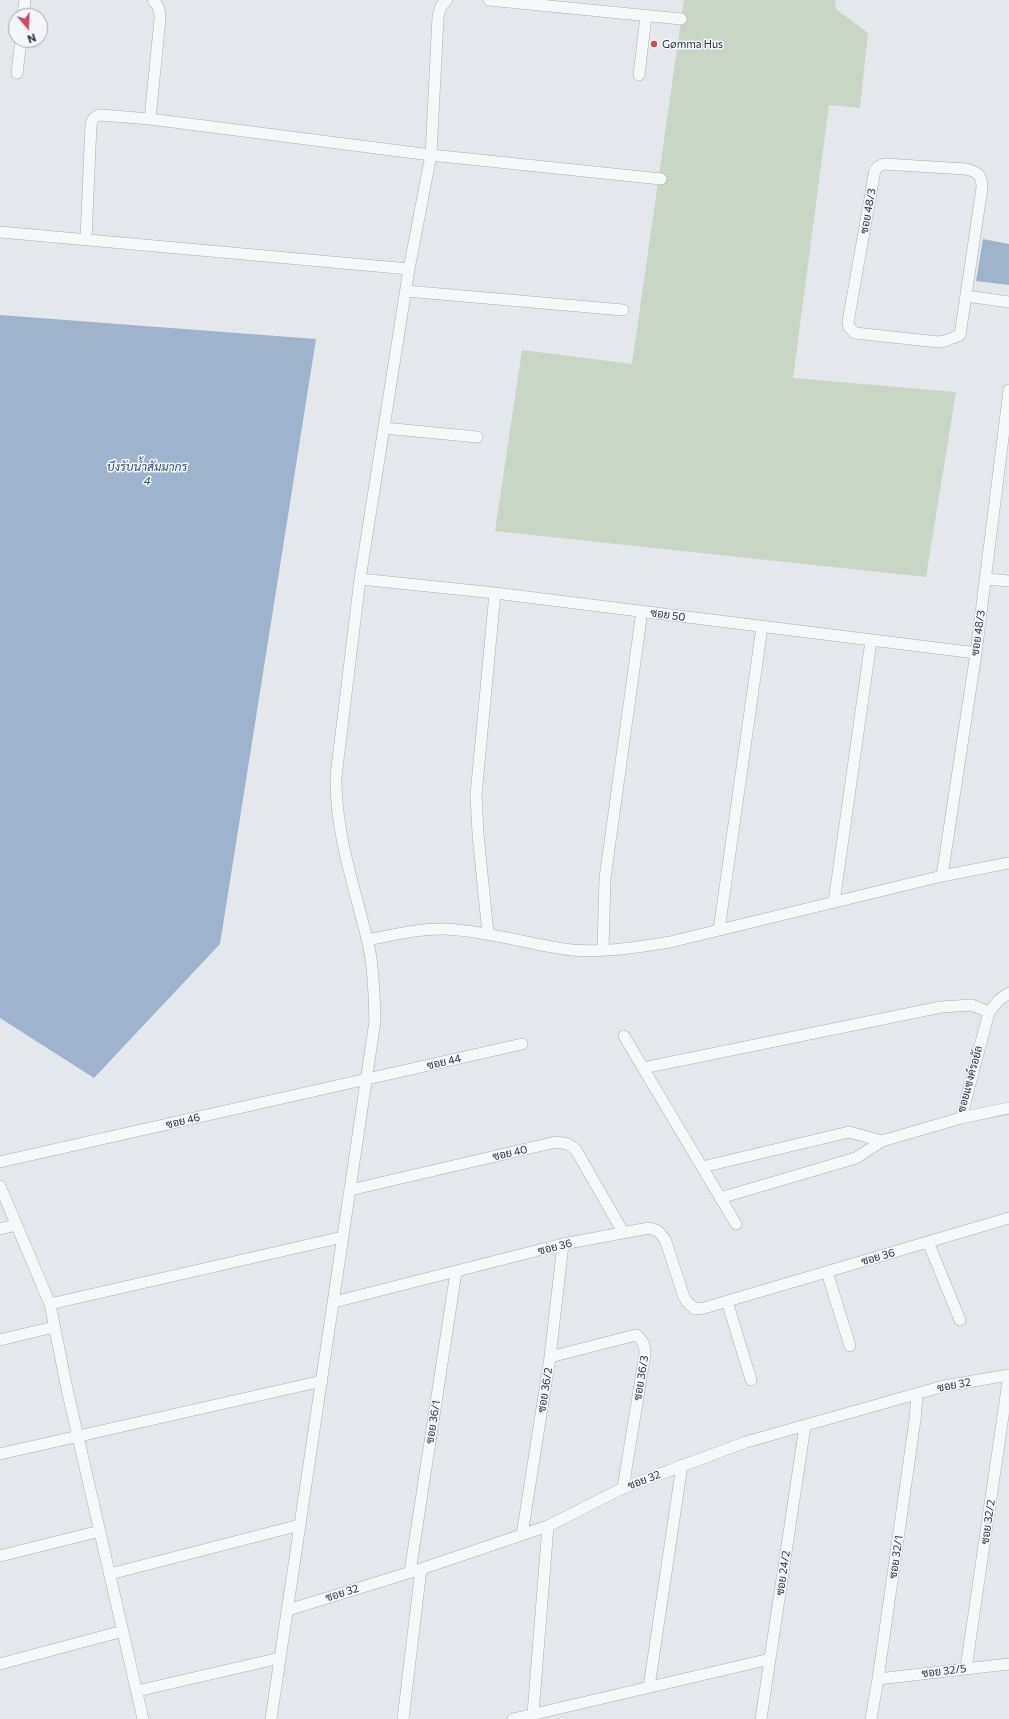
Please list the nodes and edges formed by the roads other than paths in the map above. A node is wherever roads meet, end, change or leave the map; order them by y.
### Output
1 (153, 0) edge
2 (447, 0) edge
3 (489, 0) edge
4 (646, 16) junction
5 (681, 19) dead end
6 (20, 48) edge
7 (17, 73) dead end
8 (639, 75) dead end
9 (150, 119) junction
10 (431, 155) junction
11 (661, 179) dead end
12 (0, 232) edge
13 (86, 239) junction
14 (409, 269) junction
15 (406, 291) junction
16 (966, 296) junction
17 (1009, 302) edge
18 (623, 310) dead end
19 (1009, 390) edge
20 (384, 428) junction
21 (477, 437) dead end
22 (360, 579) junction
23 (986, 579) junction
24 (1009, 581) edge
25 (495, 593) junction
26 (642, 611) junction
27 (762, 627) junction
28 (871, 641) junction
29 (976, 654) junction
30 (1009, 863) edge
31 (942, 876) junction
32 (834, 902) junction
33 (719, 930) junction
34 (488, 934) junction
35 (367, 940) junction
36 (603, 950) junction
37 (1009, 993) edge
38 (989, 1012) junction
39 (624, 1036) dead end
40 (522, 1044) dead end
41 (643, 1068) junction
42 (365, 1080) junction
43 (1009, 1108) edge
44 (960, 1118) junction
45 (882, 1141) junction
46 (0, 1162) edge
47 (702, 1167) junction
48 (0, 1186) edge
49 (350, 1190) junction
50 (720, 1198) junction
51 (1009, 1218) edge
52 (736, 1224) dead end
53 (16, 1225) junction
54 (0, 1229) edge
55 (623, 1232) junction
56 (343, 1237) junction
57 (928, 1242) junction
58 (563, 1244) junction
59 (456, 1272) junction
60 (827, 1272) junction
61 (727, 1301) junction
62 (334, 1302) junction
63 (50, 1304) junction
64 (960, 1320) dead end
65 (54, 1327) junction
66 (0, 1340) edge
67 (850, 1346) dead end
68 (550, 1357) junction
69 (1009, 1375) edge
70 (751, 1380) dead end
71 (322, 1381) junction
72 (917, 1394) junction
73 (805, 1426) junction
74 (78, 1437) junction
75 (0, 1454) edge
76 (682, 1465) junction
77 (623, 1488) junction
78 (300, 1525) junction
79 (548, 1526) junction
80 (100, 1531) junction
81 (522, 1534) junction
82 (0, 1556) edge
83 (416, 1571) junction
84 (110, 1574) junction
85 (288, 1610) junction
86 (123, 1631) junction
87 (280, 1658) junction
88 (770, 1659) junction
89 (0, 1664) edge
90 (1009, 1664) edge
91 (966, 1668) junction
92 (878, 1679) junction
93 (649, 1687) junction
94 (137, 1691) junction
95 (533, 1714) junction
96 (143, 1719) edge
97 (271, 1719) edge
98 (403, 1719) edge
99 (513, 1719) edge
100 (761, 1719) edge
101 (871, 1719) edge

1 - 9 street
2 - 10 street
3 - 4 street
4 - 5 street
4 - 8 street
6 - 7 street
9 - 10 street
9 - 13 street
10 - 11 street
10 - 14 street
12 - 13 street
13 - 14 street
14 - 15 street
15 - 18 street
15 - 20 street
16 - 16 street, ซอย 48/3
16 - 17 street
19 - 23 street, ซอย 48/3
20 - 21 street
20 - 22 street
22 - 25 street, ซอย 50
22 - 35 street
23 - 24 street
23 - 29 street, ซอย 48/3
25 - 26 street, ซอย 50
25 - 34 street
26 - 27 street, ซอย 50
26 - 36 street
27 - 28 street, ซอย 50
27 - 33 street
28 - 29 street, ซอย 50
28 - 32 street
29 - 31 street, ซอย 48/3
30 - 31 street
31 - 32 street
32 - 33 street
33 - 36 street
34 - 35 street
34 - 36 street
35 - 42 street
37 - 38 street, ซอยแซงค์รอยัล
38 - 41 street
38 - 44 street, ซอยแซงค์รอยัล
39 - 41 street
40 - 42 street, ซอย 44
41 - 47 street
42 - 46 street, ซอย 46
42 - 49 street
43 - 44 street
44 - 45 street, ซอยแซงค์รอยัล
45 - 47 street
45 - 50 street, ซอยแซงค์รอยัล
47 - 50 street
48 - 53 street
49 - 55 street, ซอย 40
49 - 56 street
50 - 52 street
51 - 57 street, ซอย 36
53 - 54 street
53 - 63 street
55 - 58 street, ซอย 36
55 - 61 street, ซอย 36
56 - 62 street
56 - 63 street
57 - 60 street, ซอย 36
57 - 64 street
58 - 59 street, ซอย 36
58 - 68 street, ซอย 36/2
59 - 62 street, ซอย 36
59 - 83 street, ซอย 36/1
60 - 61 street, ซอย 36
60 - 67 street
61 - 70 street
62 - 71 street
63 - 65 street
65 - 66 street
65 - 74 street
68 - 77 street, ซอย 36/3
68 - 81 street, ซอย 36/2
69 - 72 street, ซอย 32
69 - 91 street, ซอย 32/2
71 - 74 street
71 - 78 street
72 - 73 street, ซอย 32
72 - 92 street, ซอย 32/1
73 - 76 street, ซอย 32
73 - 88 street, ซอย 24/2
74 - 75 street
74 - 80 street
76 - 77 street, ซอย 32
76 - 93 street
77 - 79 street, ซอย 32
78 - 84 street
78 - 85 street
79 - 81 street, ซอย 32
79 - 95 street
80 - 82 street
80 - 84 street
81 - 83 street, ซอย 32
83 - 85 street, ซอย 32
83 - 98 street, ซอย 36/1
84 - 86 street
85 - 87 street
86 - 89 street
86 - 94 street
87 - 94 street
87 - 97 street
88 - 93 street
88 - 100 street, ซอย 24/2
90 - 91 street, ซอย 32/5
91 - 92 street, ซอย 32/5
92 - 101 street, ซอย 32/1
93 - 95 street
94 - 96 street
95 - 99 street

